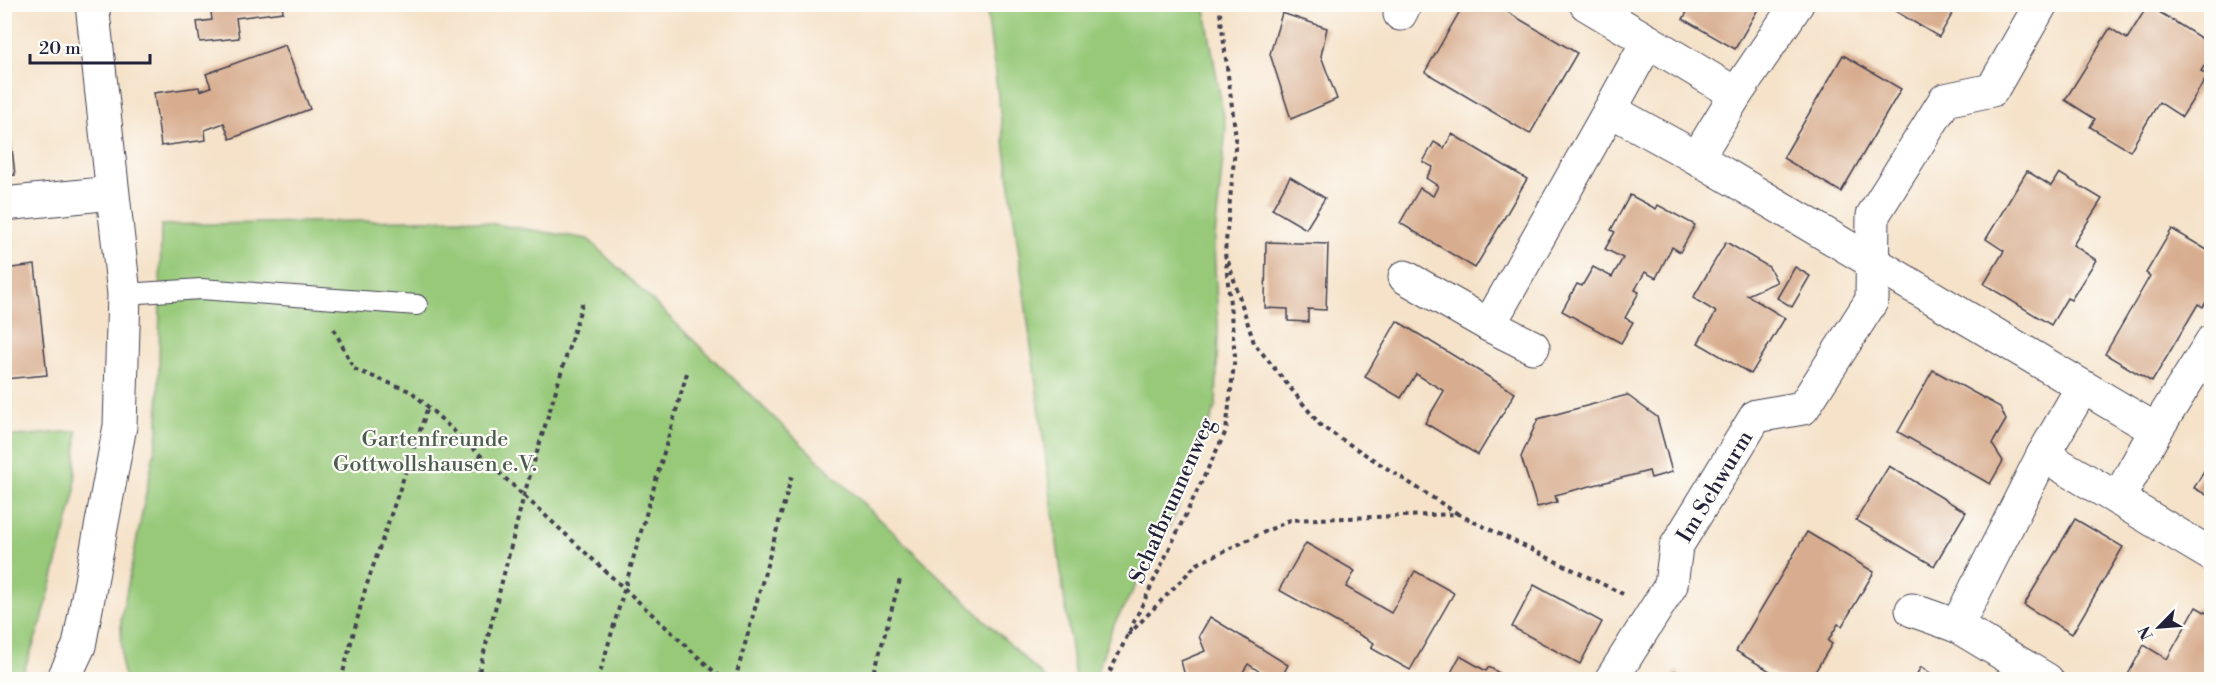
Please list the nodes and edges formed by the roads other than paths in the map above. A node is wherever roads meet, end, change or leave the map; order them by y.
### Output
1 (92, 4) edge
2 (1586, 4) edge
3 (1797, 4) edge
4 (2041, 4) edge
5 (1648, 41) junction
6 (1736, 94) junction
7 (1610, 110) junction
8 (1697, 158) junction
9 (112, 193) junction
10 (4, 204) edge
11 (1873, 263) junction
12 (1405, 278) dead end
13 (124, 294) junction
14 (417, 305) dead end
15 (1490, 325) junction
16 (2211, 341) edge
17 (1533, 347) dead end
18 (2082, 388) junction
19 (2156, 430) junction
20 (2043, 455) junction
21 (2118, 498) junction
22 (2211, 555) edge
23 (1912, 610) dead end
24 (1957, 626) junction
25 (79, 646) junction
26 (63, 680) edge
27 (84, 680) edge
28 (1611, 680) edge
29 (2047, 680) edge

1 - 9 street
2 - 5 street
3 - 6 street
4 - 11 street, Im Schwurm
5 - 6 street
5 - 7 street
6 - 8 street
7 - 8 street
7 - 15 street
8 - 11 street
9 - 10 street
9 - 13 street
11 - 18 street
11 - 28 street, Im Schwurm
12 - 15 street
13 - 14 lane
13 - 25 street
15 - 17 street
16 - 19 street
18 - 19 street
18 - 20 street
19 - 21 street
20 - 21 street
20 - 24 street
21 - 22 street
23 - 24 street
24 - 29 street
25 - 26 street
25 - 27 street

